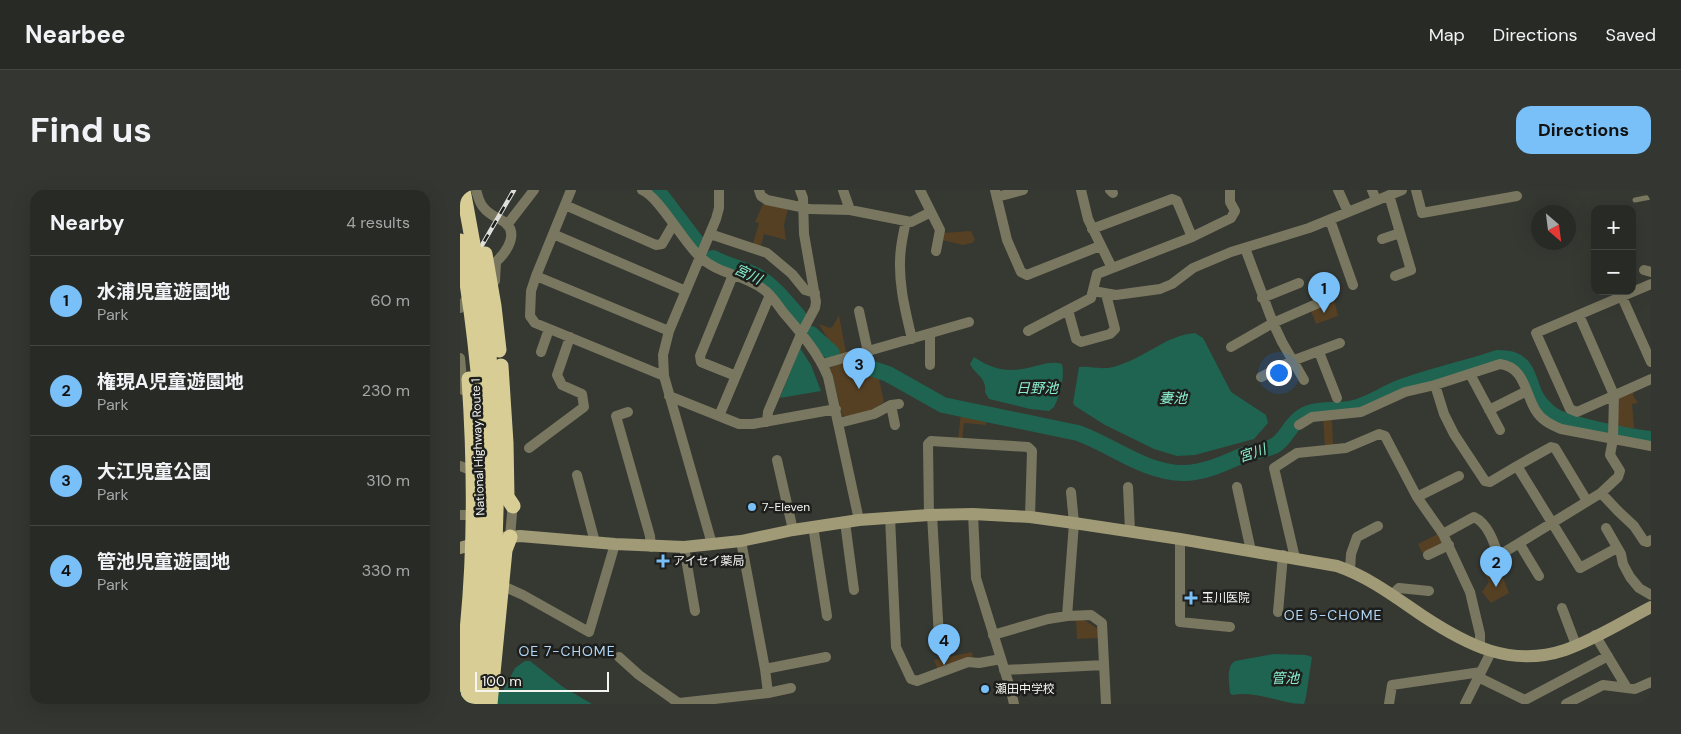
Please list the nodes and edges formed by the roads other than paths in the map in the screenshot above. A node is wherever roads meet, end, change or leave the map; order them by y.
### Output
1 (463, 190) edge
2 (468, 190) edge
3 (476, 190) edge
4 (534, 190) edge
5 (571, 190) edge
6 (642, 190) edge
7 (719, 190) edge
8 (759, 190) edge
9 (800, 190) edge
10 (843, 190) edge
11 (920, 190) edge
12 (1023, 190) edge
13 (1081, 190) edge
14 (1230, 190) edge
15 (1338, 190) edge
16 (1402, 190) edge
17 (1416, 190) edge
18 (996, 193) edge
19 (1374, 195) edge
20 (1389, 195) junction
21 (1517, 196) dead end
22 (1651, 197) edge
23 (1635, 200) dead end
24 (565, 205) junction
25 (803, 208) junction
26 (850, 210) junction
27 (931, 212) junction
28 (1348, 212) junction
29 (1330, 220) junction
30 (906, 221) junction
31 (508, 225) junction
32 (673, 225) junction
33 (1092, 230) junction
34 (1400, 233) junction
35 (553, 234) junction
36 (710, 234) junction
37 (1192, 237) junction
38 (1382, 239) dead end
39 (460, 241) edge
40 (1100, 246) junction
41 (1245, 248) junction
42 (936, 251) dead end
43 (700, 258) junction
44 (496, 262) junction
45 (1112, 268) junction
46 (733, 275) junction
47 (536, 276) junction
48 (1395, 276) dead end
49 (1299, 283) dead end
50 (1651, 284) edge
51 (1353, 285) dead end
52 (686, 291) junction
53 (1093, 291) junction
54 (815, 293) junction
55 (1106, 294) junction
56 (770, 295) junction
57 (1622, 297) junction
58 (1262, 298) junction
59 (1330, 298) dead end
60 (460, 303) edge
61 (460, 308) edge
62 (1068, 310) junction
63 (859, 311) dead end
64 (1579, 315) junction
65 (969, 322) dead end
66 (1273, 322) junction
67 (549, 328) junction
68 (669, 331) junction
69 (1028, 331) dead end
70 (801, 334) junction
71 (930, 334) junction
72 (570, 337) junction
73 (912, 339) junction
74 (1340, 343) dead end
75 (1231, 346) dead end
76 (541, 352) dead end
77 (868, 352) junction
78 (1319, 352) junction
79 (460, 358) edge
80 (1292, 361) junction
81 (1651, 362) edge
82 (823, 364) junction
83 (930, 365) dead end
84 (1470, 374) junction
85 (664, 376) junction
86 (736, 376) junction
87 (1261, 377) dead end
88 (1651, 379) edge
89 (1304, 380) dead end
90 (1435, 385) junction
91 (1527, 391) junction
92 (1614, 395) junction
93 (670, 396) junction
94 (1336, 398) dead end
95 (836, 409) junction
96 (1489, 410) junction
97 (463, 411) edge
98 (628, 412) dead end
99 (719, 416) junction
100 (767, 422) junction
101 (839, 423) junction
102 (895, 425) dead end
103 (1298, 425) dead end
104 (1500, 430) dead end
105 (1613, 439) junction
106 (1651, 446) edge
107 (529, 448) dead end
108 (776, 460) dead end
109 (1517, 466) junction
110 (464, 467) edge
111 (577, 475) dead end
112 (1459, 476) dead end
113 (1128, 487) dead end
114 (1238, 487) dead end
115 (1071, 492) dead end
116 (1601, 493) junction
117 (1417, 497) junction
118 (1588, 501) junction
119 (513, 506) junction
120 (973, 514) junction
121 (464, 515) edge
122 (930, 515) junction
123 (890, 517) junction
124 (1030, 517) junction
125 (859, 520) junction
126 (844, 522) junction
127 (1074, 522) junction
128 (1551, 523) junction
129 (813, 526) junction
130 (1378, 526) dead end
131 (1606, 528) dead end
132 (793, 530) junction
133 (1130, 531) junction
134 (1443, 534) junction
135 (510, 536) junction
136 (1180, 539) junction
137 (1651, 540) edge
138 (741, 541) junction
139 (469, 542) edge
140 (595, 542) junction
141 (1519, 543) junction
142 (615, 544) junction
143 (712, 544) junction
144 (651, 546) junction
145 (1448, 546) junction
146 (684, 547) junction
147 (1618, 548) junction
148 (1252, 551) junction
149 (1428, 555) dead end
150 (1287, 556) junction
151 (1350, 570) junction
152 (1539, 576) dead end
153 (503, 586) junction
154 (854, 590) dead end
155 (1430, 591) dead end
156 (1392, 595) junction
157 (1651, 595) edge
158 (1651, 607) edge
159 (1562, 608) dead end
160 (695, 611) dead end
161 (1278, 612) dead end
162 (827, 616) dead end
163 (1067, 616) junction
164 (1230, 627) dead end
165 (993, 635) junction
166 (1596, 635) junction
167 (939, 638) dead end
168 (1576, 645) junction
169 (1485, 650) junction
170 (1608, 656) junction
171 (619, 657) dead end
172 (826, 657) dead end
173 (1001, 658) junction
174 (1104, 665) junction
175 (765, 669) junction
176 (1004, 670) junction
177 (1480, 675) junction
178 (460, 682) edge
179 (1651, 682) edge
180 (791, 688) dead end
181 (1627, 688) junction
182 (768, 693) junction
183 (680, 703) edge
184 (468, 704) edge
185 (480, 704) edge
186 (490, 704) edge
187 (1014, 704) edge
188 (1106, 704) edge
189 (1389, 704) edge
190 (1465, 704) edge
191 (1566, 704) edge

1 - 185 highway, National Highway Route 1, bridge
2 - 119 highway, bridge
3 - 31 street
4 - 31 street
5 - 24 street
6 - 32 street
7 - 36 street
8 - 25 street
9 - 25 street
10 - 26 street
11 - 27 street
12 - 18 street
13 - 33 street
14 - 37 street
15 - 28 street
16 - 20 street
17 - 21 street
18 - 40 street
19 - 20 street
19 - 28 street
20 - 34 street
22 - 23 lane
24 - 32 street
24 - 35 street
25 - 26 street
25 - 54 street
26 - 30 street
27 - 30 street
27 - 42 street
28 - 29 street
29 - 41 street
29 - 51 street
30 - 73 street
31 - 44 street
32 - 43 street
33 - 37 street
33 - 40 street
34 - 38 street
34 - 48 street
35 - 47 street
35 - 52 street
36 - 43 street
36 - 54 street
37 - 45 street
39 - 184 highway, National Highway Route 1, bridge
40 - 45 street
41 - 55 street
41 - 58 street
43 - 46 street
43 - 52 street
44 - 61 street
44 - 119 street
45 - 53 street
46 - 56 street
46 - 86 street
47 - 67 street
47 - 68 street
49 - 58 street
50 - 57 street
52 - 68 street
53 - 55 street
53 - 62 street
54 - 70 street
55 - 62 street
56 - 70 street
56 - 86 street
57 - 64 street
57 - 81 street
58 - 66 street
59 - 66 street
60 - 139 highway
62 - 69 street
63 - 77 street
64 - 92 street
64 - 92 street
65 - 71 street
66 - 75 street
66 - 80 street
67 - 72 street
67 - 76 street
68 - 85 street
70 - 82 street
70 - 100 street
71 - 73 street
71 - 83 street
72 - 85 street
72 - 107 street
73 - 77 street
74 - 78 street
77 - 82 street
78 - 80 street
78 - 94 street
79 - 97 street
80 - 87 street
80 - 89 street
82 - 95 street
84 - 90 street
84 - 91 street
84 - 96 street
85 - 93 street
86 - 99 street
88 - 92 street
90 - 103 street
90 - 109 street
91 - 96 street
91 - 105 street
92 - 105 street
93 - 99 street
93 - 143 street
95 - 100 street
95 - 101 street
96 - 104 street
97 - 110 street
98 - 144 street
99 - 100 street
101 - 102 street
101 - 125 street
105 - 106 street
105 - 116 street
108 - 132 street
109 - 118 street
109 - 128 street
110 - 121 street
111 - 140 street
112 - 117 street
113 - 133 street
114 - 148 street
115 - 127 street
116 - 118 street
116 - 137 street
117 - 134 street
117 - 150 street
118 - 128 street
119 - 135 street
120 - 122 street
120 - 124 street
120 - 165 street
121 - 139 street
122 - 123 street
122 - 124 street
122 - 167 street
123 - 125 street
123 - 173 street
124 - 127 street
125 - 126 street
126 - 129 street
126 - 154 street
127 - 133 street
127 - 163 street
128 - 141 street
128 - 147 street
129 - 132 street
129 - 162 street
130 - 151 street
131 - 147 street
132 - 138 street
133 - 136 street
134 - 141 street
134 - 145 street
135 - 139 street
135 - 140 street
135 - 153 highway
136 - 148 street
136 - 164 street
138 - 143 street
138 - 175 street
139 - 178 highway
140 - 142 street
141 - 152 street
142 - 144 street
142 - 153 street
143 - 146 street
144 - 146 street
145 - 149 street
145 - 169 street
146 - 160 street
147 - 157 street
148 - 150 street
150 - 151 street
150 - 161 street
151 - 156 street
153 - 186 highway
155 - 156 street
156 - 169 street
158 - 166 street
159 - 168 street
163 - 165 street
163 - 174 street
165 - 173 street
166 - 168 street
166 - 170 street
168 - 169 street
169 - 177 street
170 - 177 street
170 - 181 street
171 - 183 street
172 - 175 street
173 - 176 street
174 - 176 street
174 - 188 street
175 - 182 street
176 - 187 street
177 - 189 street
177 - 190 street
179 - 181 street
180 - 182 street
181 - 191 street
182 - 183 street

